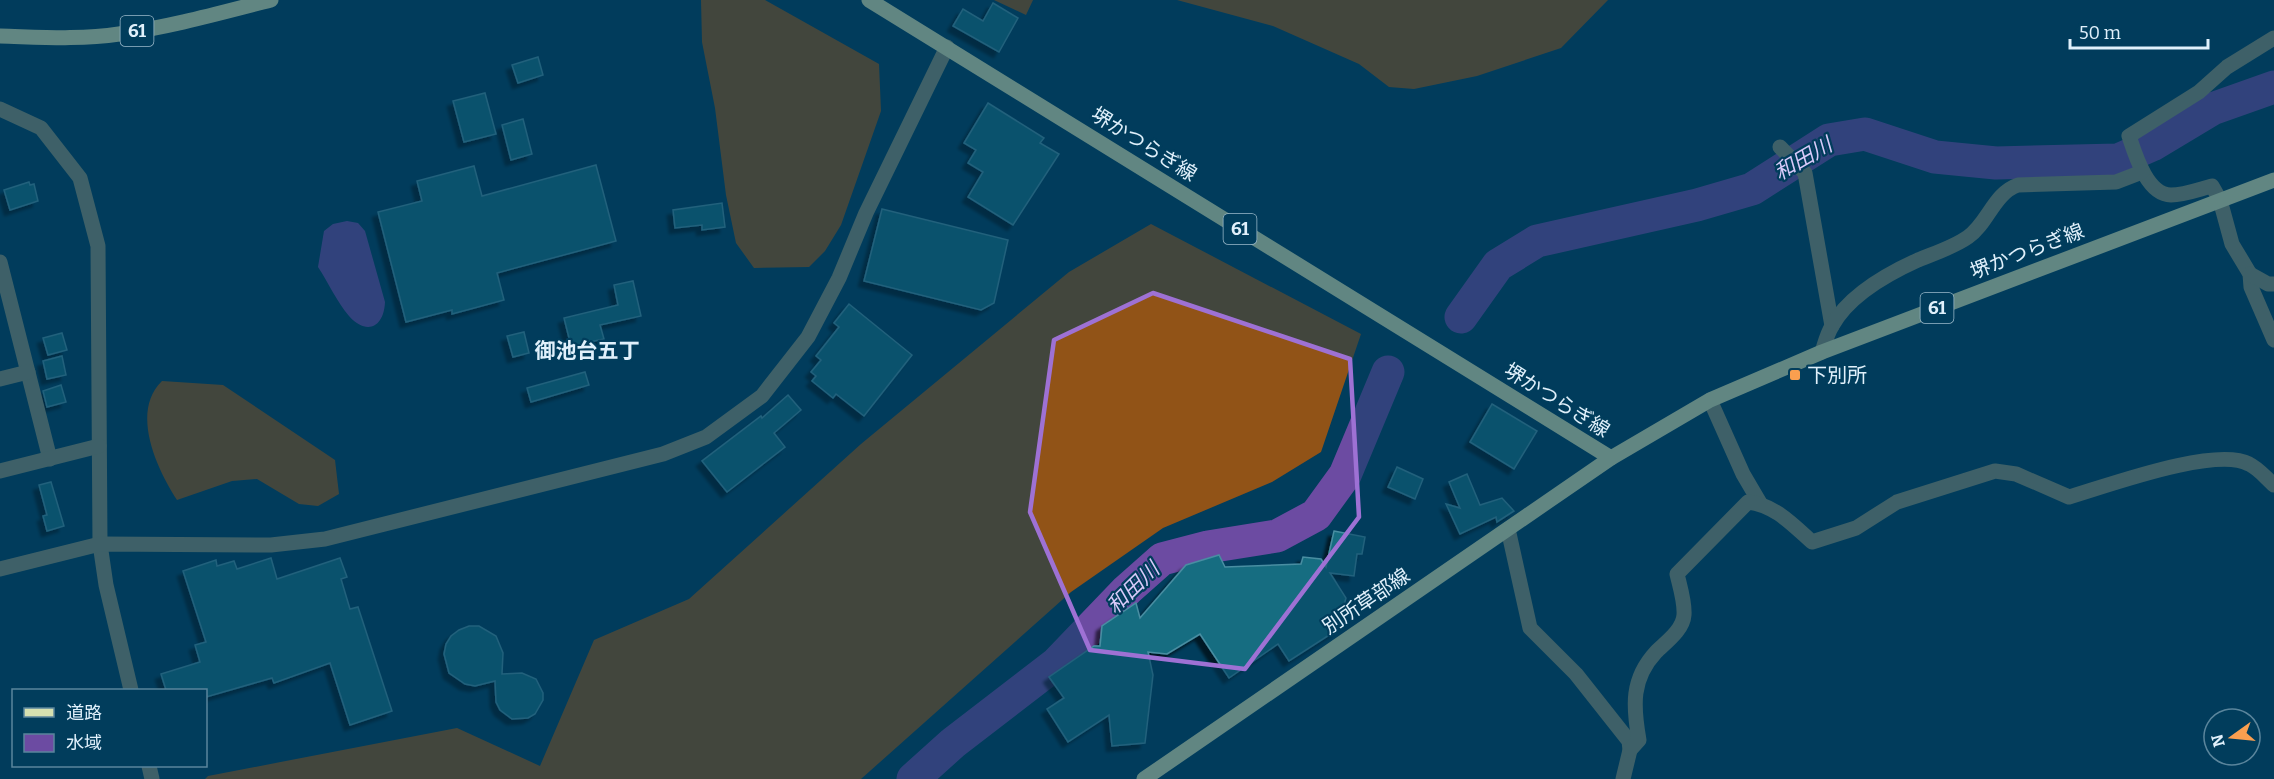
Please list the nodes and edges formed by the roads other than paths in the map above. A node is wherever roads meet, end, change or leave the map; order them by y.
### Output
1 (271, 0) edge
2 (869, 0) edge
3 (0, 36) edge
4 (2274, 38) edge
5 (947, 47) junction
6 (0, 109) edge
7 (1780, 147) dead end
8 (2142, 172) junction
9 (2274, 180) edge
10 (2220, 200) junction
11 (1, 268) edge
12 (2250, 274) junction
13 (2274, 284) edge
14 (1832, 326) junction
15 (2274, 340) edge
16 (1822, 352) junction
17 (28, 372) junction
18 (0, 379) edge
19 (1710, 400) junction
20 (99, 446) junction
21 (1611, 458) junction
22 (50, 459) junction
23 (0, 471) edge
24 (2274, 485) edge
25 (1760, 503) junction
26 (1508, 529) junction
27 (100, 544) junction
28 (0, 568) edge
29 (131, 689) edge
30 (1630, 750) junction
31 (1144, 779) edge
32 (1623, 779) edge

1 - 3 main road, 61
2 - 5 main road, 堺かつらぎ線 / 61
4 - 8 street
5 - 21 main road, 堺かつらぎ線 / 61
5 - 27 street
6 - 20 street
7 - 14 street
8 - 10 street
8 - 14 street
9 - 10 main road, 堺かつらぎ線 / 61
10 - 12 street
10 - 16 main road, 堺かつらぎ線 / 61
11 - 17 street
12 - 13 street
12 - 15 street
14 - 16 street
16 - 19 main road, 堺かつらぎ線 / 61
17 - 18 street
17 - 22 street
19 - 21 main road, 堺かつらぎ線 / 61
19 - 25 street
20 - 22 street
20 - 27 street
21 - 26 main road, 別所草部線
22 - 23 street
24 - 25 street
25 - 30 street
26 - 30 street
26 - 31 main road, 別所草部線
27 - 28 street
27 - 29 street
30 - 32 street

